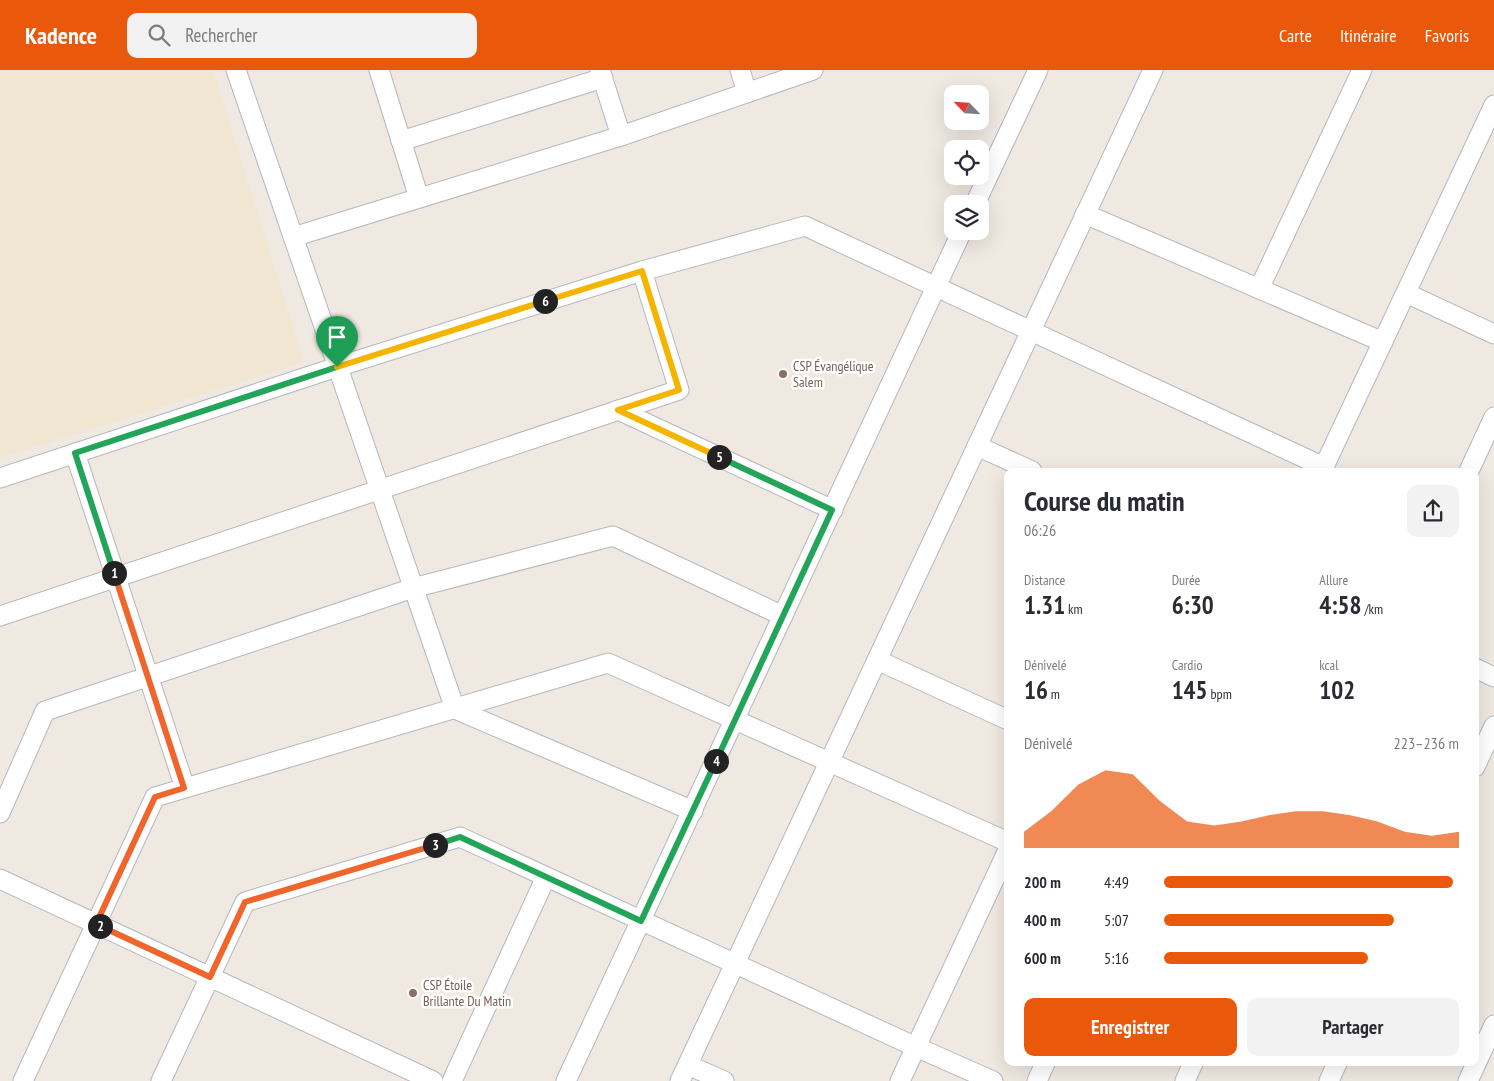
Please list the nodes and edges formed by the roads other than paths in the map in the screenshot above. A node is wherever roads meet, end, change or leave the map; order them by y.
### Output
1 (236, 70) edge
2 (379, 70) edge
3 (740, 70) edge
4 (813, 70) edge
5 (1038, 70) edge
6 (1153, 70) edge
7 (1362, 70) edge
8 (601, 74) edge
9 (747, 93) junction
10 (1494, 105) edge
11 (621, 136) junction
12 (401, 141) junction
13 (979, 195) edge
14 (419, 198) junction
15 (1085, 214) junction
16 (293, 236) junction
17 (958, 240) edge
18 (642, 271) junction
19 (936, 287) junction
20 (1259, 289) junction
21 (1406, 294) junction
22 (1031, 331) junction
23 (1494, 334) edge
24 (1383, 342) junction
25 (337, 367) junction
26 (618, 410) junction
27 (1494, 417) edge
28 (977, 446) junction
29 (75, 453) junction
30 (1025, 468) edge
31 (1321, 468) edge
32 (1323, 468) edge
33 (1470, 468) edge
34 (0, 478) edge
35 (379, 489) junction
36 (832, 510) junction
37 (116, 578) junction
38 (413, 588) junction
39 (0, 616) edge
40 (783, 616) junction
41 (877, 660) junction
42 (1479, 670) edge
43 (1494, 676) edge
44 (148, 677) junction
45 (455, 709) junction
46 (1004, 718) edge
47 (735, 720) junction
48 (1494, 726) edge
49 (1479, 758) edge
50 (829, 762) junction
51 (184, 788) junction
52 (692, 811) junction
53 (0, 813) edge
54 (1004, 840) edge
55 (1004, 859) edge
56 (546, 877) junction
57 (0, 880) edge
58 (641, 921) junction
59 (96, 924) junction
60 (735, 964) junction
61 (210, 977) junction
62 (1494, 1025) edge
63 (916, 1047) junction
64 (1479, 1057) edge
65 (1044, 1066) edge
66 (1192, 1066) edge
67 (1336, 1066) edge
68 (1475, 1066) edge
69 (684, 1073) edge
70 (23, 1081) edge
71 (161, 1081) edge
72 (433, 1081) edge
73 (452, 1081) edge
74 (566, 1081) edge
75 (724, 1081) edge
76 (900, 1081) edge
77 (994, 1081) edge
78 (1037, 1081) edge
79 (1185, 1081) edge
80 (1328, 1081) edge
81 (1468, 1081) edge

1 - 16 street
2 - 12 street
3 - 9 street
4 - 9 street
5 - 13 street
6 - 15 street
7 - 20 street
8 - 11 street
8 - 12 street
9 - 11 street
10 - 21 street
11 - 14 street
12 - 14 street
14 - 16 street
15 - 20 street
15 - 22 street
16 - 25 street
17 - 19 street
18 - 19 street
18 - 25 street
18 - 26 street
19 - 22 street
19 - 36 street
20 - 24 street
21 - 23 street
21 - 24 street
22 - 28 street
22 - 31 street
24 - 32 street
25 - 29 street
25 - 35 street
26 - 35 street
26 - 36 street
27 - 33 street
28 - 30 street
28 - 41 street
29 - 34 street
29 - 37 street
35 - 37 street
35 - 38 street
36 - 40 street
37 - 39 street
37 - 44 street
38 - 40 street
38 - 44 street
38 - 45 street
40 - 47 street
41 - 46 street
41 - 50 street
42 - 43 street
44 - 51 street
44 - 53 street
45 - 47 street
45 - 51 street
45 - 52 street
47 - 50 street
47 - 52 street
48 - 49 street
50 - 54 street
50 - 60 street
51 - 59 street
52 - 58 street
55 - 63 street
56 - 58 street
56 - 61 street
56 - 73 street
57 - 59 street
58 - 60 street
58 - 74 street
59 - 61 street
59 - 70 street
60 - 63 street
60 - 69 street
61 - 71 street
61 - 72 street
62 - 64 street
63 - 76 street
63 - 77 street
65 - 78 street
66 - 79 street
67 - 80 street
68 - 81 street
69 - 75 street

